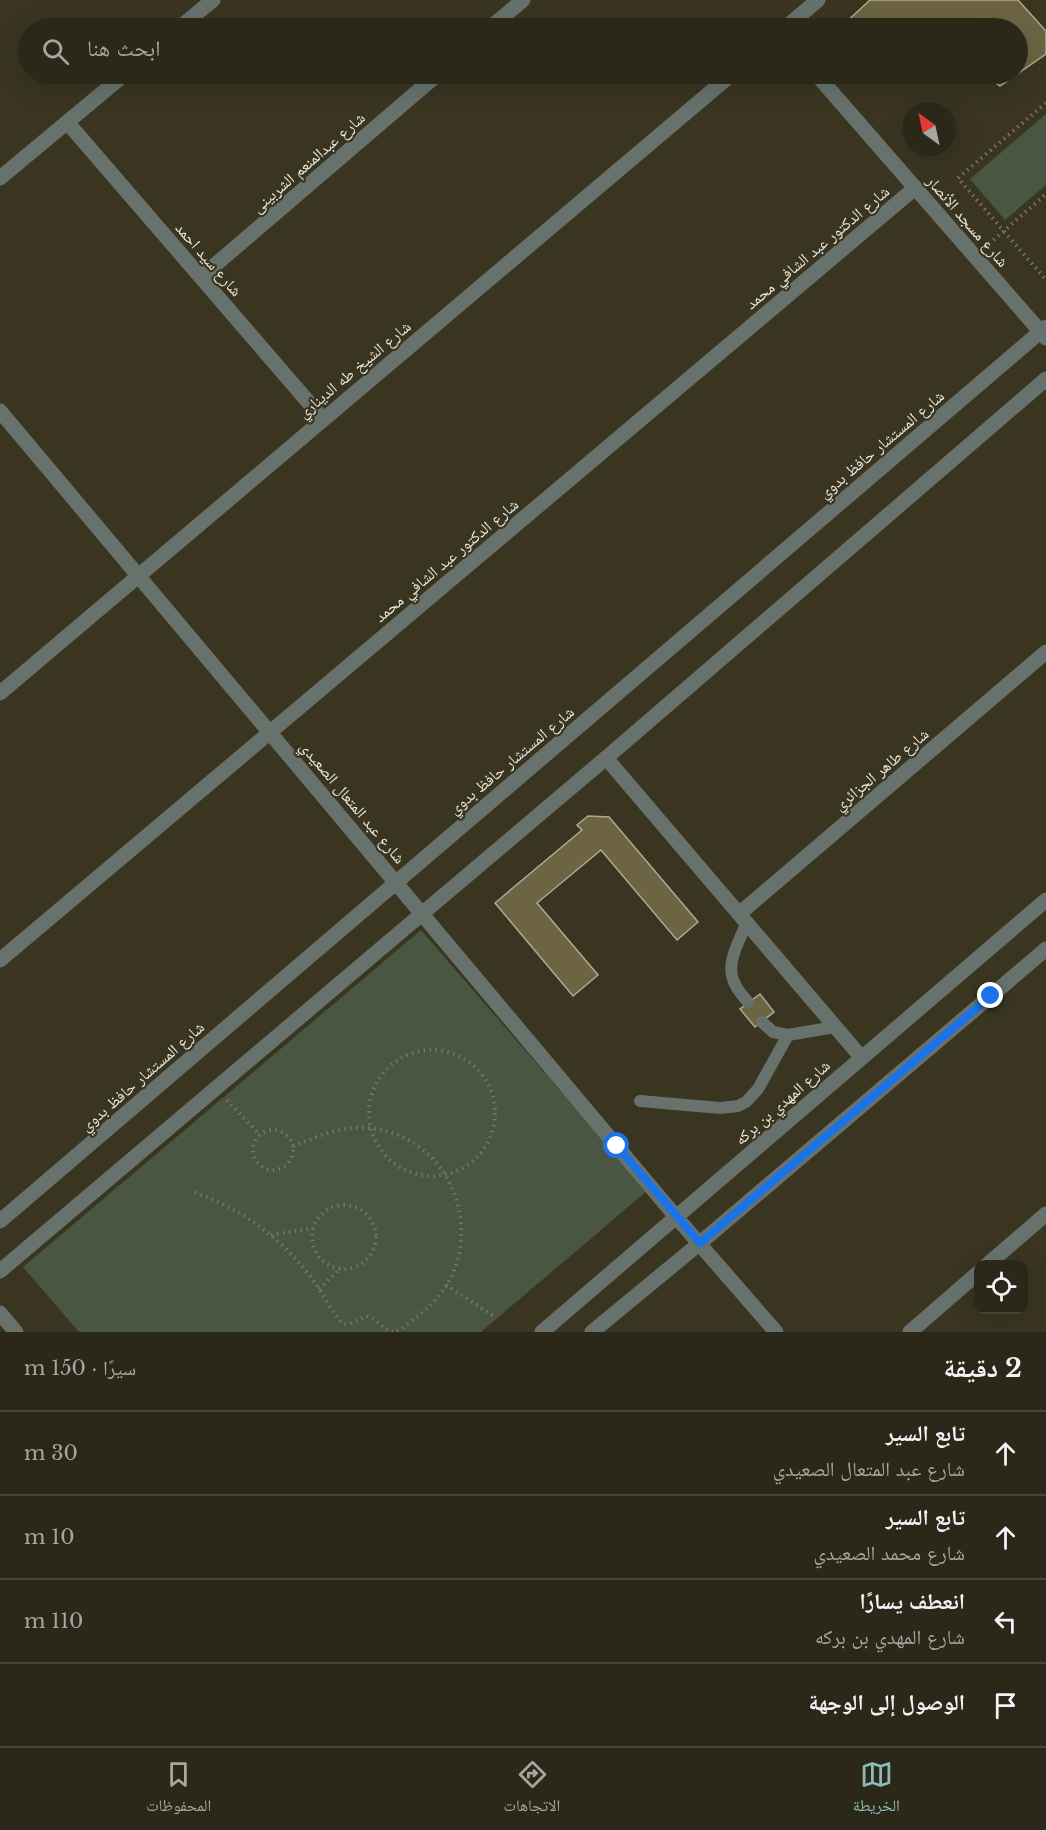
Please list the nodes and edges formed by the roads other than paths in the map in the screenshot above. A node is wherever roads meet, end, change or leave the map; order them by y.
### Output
1 (213, 0) edge
2 (523, 0) edge
3 (818, 0) edge
4 (190, 18) edge
5 (502, 18) edge
6 (797, 18) edge
7 (113, 84) edge
8 (426, 84) edge
9 (720, 84) edge
10 (825, 84) edge
11 (67, 122) junction
12 (0, 178) edge
13 (915, 188) junction
14 (201, 277) junction
15 (1044, 332) edge
16 (1046, 379) edge
17 (0, 411) edge
18 (323, 419) junction
19 (5, 427) edge
20 (139, 575) junction
21 (1046, 652) edge
22 (0, 693) edge
23 (270, 732) junction
24 (606, 758) junction
25 (396, 882) junction
26 (1046, 900) edge
27 (423, 913) junction
28 (743, 918) junction
29 (1046, 950) edge
30 (0, 960) edge
31 (748, 1002) dead end
32 (762, 1022) dead end
33 (835, 1027) junction
34 (788, 1035) junction
35 (861, 1057) junction
36 (640, 1101) dead end
37 (1046, 1214) edge
38 (677, 1218) junction
39 (0, 1221) edge
40 (700, 1243) junction
41 (993, 1260) edge
42 (0, 1271) edge
43 (974, 1276) edge
44 (0, 1313) edge
45 (16, 1332) edge
46 (542, 1332) edge
47 (592, 1332) edge
48 (776, 1332) edge
49 (910, 1332) edge

1 - 4 street
2 - 5 street
3 - 6 street
7 - 11 street
8 - 14 street, شارع عبدالمنعم الشربينى
9 - 18 street, شارع الشيخ طه الديناري
10 - 13 street, شارع مسجد الأنصار
11 - 12 street
11 - 14 street, شارع سيد احمد
13 - 15 street, شارع مسجد الأنصار
13 - 23 street, شارع الدكتور عبد الشافي محمد
14 - 18 street, شارع سيد احمد
15 - 25 street, شارع المستشار حافظ بدوي
16 - 24 street
17 - 19 street, شارع عبد المتعال الصعيدي
18 - 20 street, شارع الشيخ طه الديناري
19 - 20 street, شارع عبد المتعال الصعيدي
20 - 22 street, شارع الشيخ طه الديناري
20 - 23 street, شارع عبد المتعال الصعيدي
21 - 28 street, شارع طاهر الجزائري
23 - 25 street, شارع عبد المتعال الصعيدي
23 - 30 street, شارع الدكتور عبد الشافي محمد
24 - 27 street
24 - 28 street
25 - 27 street, شارع عبد المتعال الصعيدي
25 - 39 street, شارع المستشار حافظ بدوي
26 - 35 street, شارع المهدي بن بركه
27 - 38 street, شارع عبد المتعال الصعيدي
27 - 42 street
28 - 31 lane
28 - 33 street
29 - 40 street
32 - 34 lane
33 - 34 lane
33 - 35 street
34 - 36 lane
35 - 38 street, شارع المهدي بن بركه
37 - 41 street
38 - 40 street, شارع عبد المتعال الصعيدي
38 - 46 street, شارع المهدي بن بركه
40 - 47 street
40 - 48 street, شارع عبد المتعال الصعيدي
43 - 49 street
44 - 45 street

